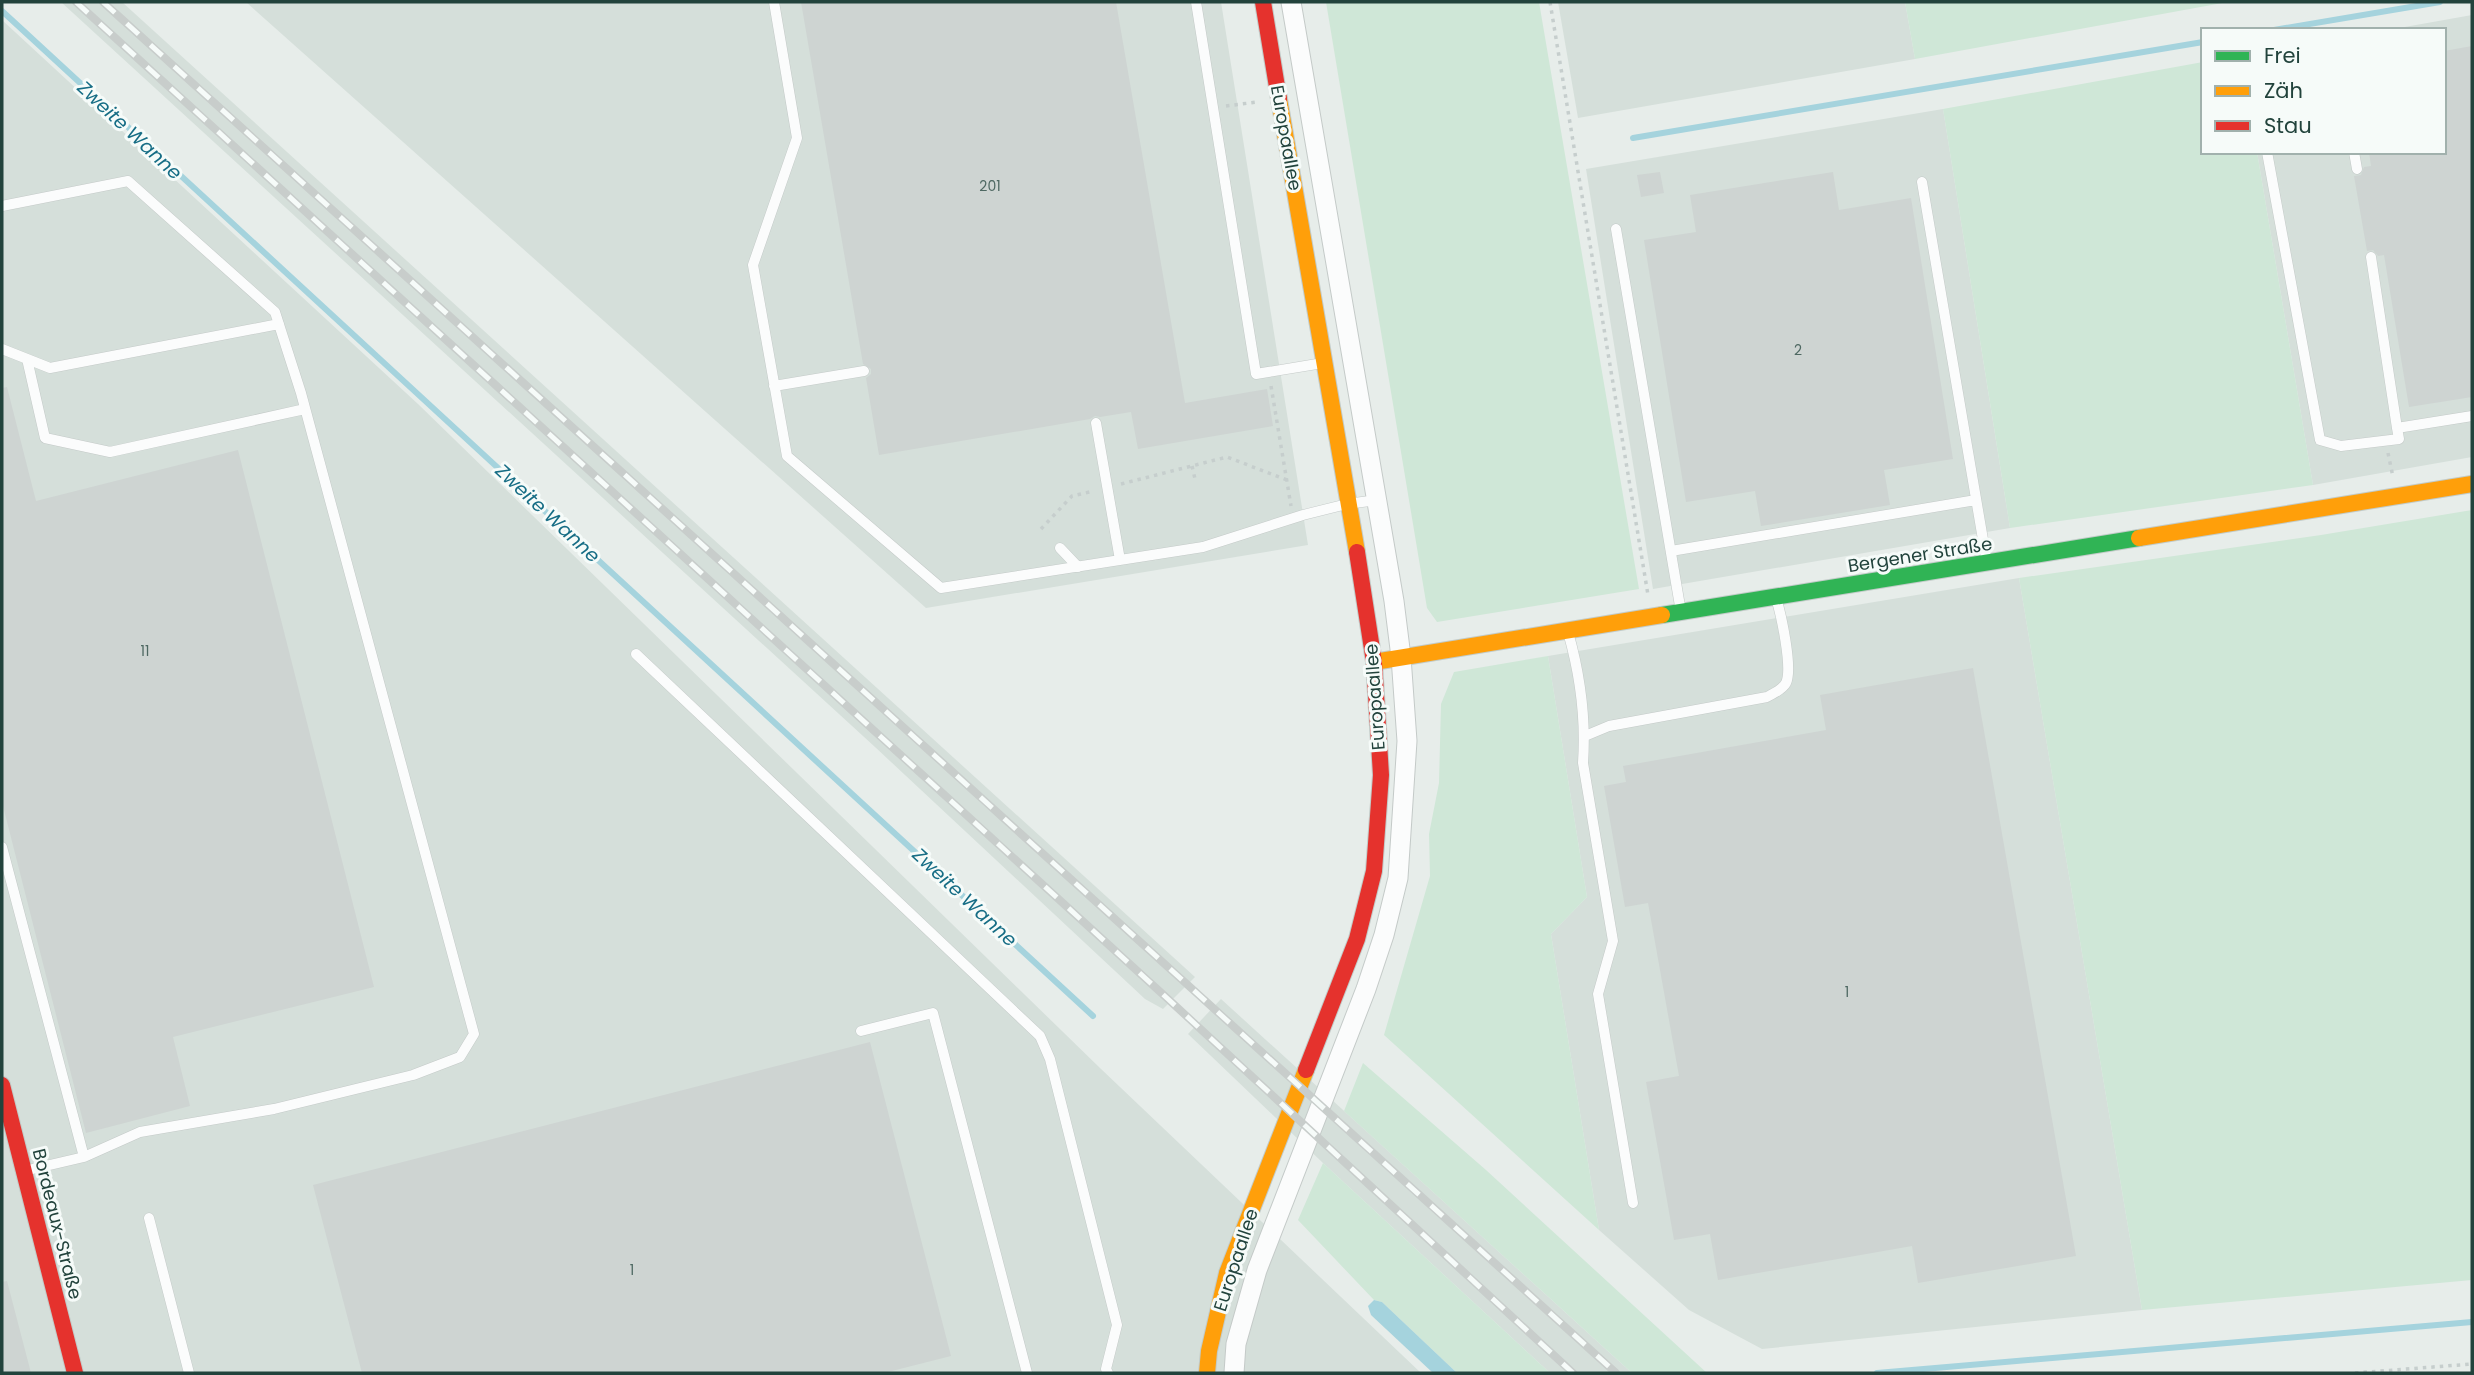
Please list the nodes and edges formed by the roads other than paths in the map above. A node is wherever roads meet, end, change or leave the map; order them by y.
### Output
1 (774, 2) edge
2 (1196, 2) edge
3 (1263, 2) edge
4 (1291, 2) edge
5 (2267, 154) edge
6 (2354, 154) edge
7 (2357, 169) dead end
8 (1922, 182) dead end
9 (2, 206) edge
10 (1616, 229) dead end
11 (2371, 257) dead end
12 (279, 324) junction
13 (2, 349) edge
14 (27, 359) junction
15 (1324, 363) junction
16 (864, 371) dead end
17 (774, 386) junction
18 (305, 409) junction
19 (2472, 416) edge
20 (1096, 423) dead end
21 (2397, 428) junction
22 (1353, 450) junction
23 (2472, 484) edge
24 (1377, 500) junction
25 (1976, 500) junction
26 (1347, 504) junction
27 (1060, 548) dead end
28 (1671, 551) junction
29 (1120, 560) junction
30 (1987, 564) junction
31 (1078, 567) junction
32 (1776, 598) junction
33 (1681, 613) junction
34 (1568, 631) junction
35 (636, 654) dead end
36 (1401, 657) junction
37 (1374, 662) junction
38 (1585, 736) junction
39 (2, 846) edge
40 (862, 1031) dead end
41 (2, 1085) edge
42 (84, 1157) junction
43 (24, 1171) junction
44 (1633, 1203) dead end
45 (149, 1218) dead end
46 (75, 1373) edge
47 (189, 1373) edge
48 (1027, 1373) edge
49 (1108, 1373) edge
50 (1207, 1373) edge
51 (1234, 1373) edge

1 - 17 lane
2 - 15 lane
3 - 15 street, Europaallee
4 - 22 street, Europaallee
5 - 21 lane
6 - 7 lane
8 - 25 lane
9 - 12 lane
10 - 28 lane
11 - 21 lane
12 - 14 lane
12 - 18 lane
13 - 14 lane
14 - 18 lane
15 - 22 street, Europaallee
16 - 17 lane
17 - 31 lane
18 - 42 lane
19 - 21 lane
20 - 29 lane
22 - 24 street, Europaallee
22 - 26 street, Europaallee
23 - 30 street, Bergener Straße
24 - 26 lane
24 - 36 street, Europaallee
25 - 28 lane
25 - 30 lane
26 - 29 lane
26 - 37 street, Europaallee
27 - 31 lane
28 - 33 lane
29 - 31 lane
30 - 32 street, Bergener Straße
32 - 33 street, Bergener Straße
32 - 38 lane
33 - 34 street, Bergener Straße
34 - 36 street, Bergener Straße
34 - 38 lane
35 - 49 lane
36 - 37 street, Bergener Straße
36 - 51 street, Europaallee
37 - 50 street, Europaallee
38 - 44 lane
39 - 42 lane
40 - 48 lane
41 - 43 street, Bordeaux-Straße
42 - 43 lane
43 - 46 street, Bordeaux-Straße
45 - 47 lane

